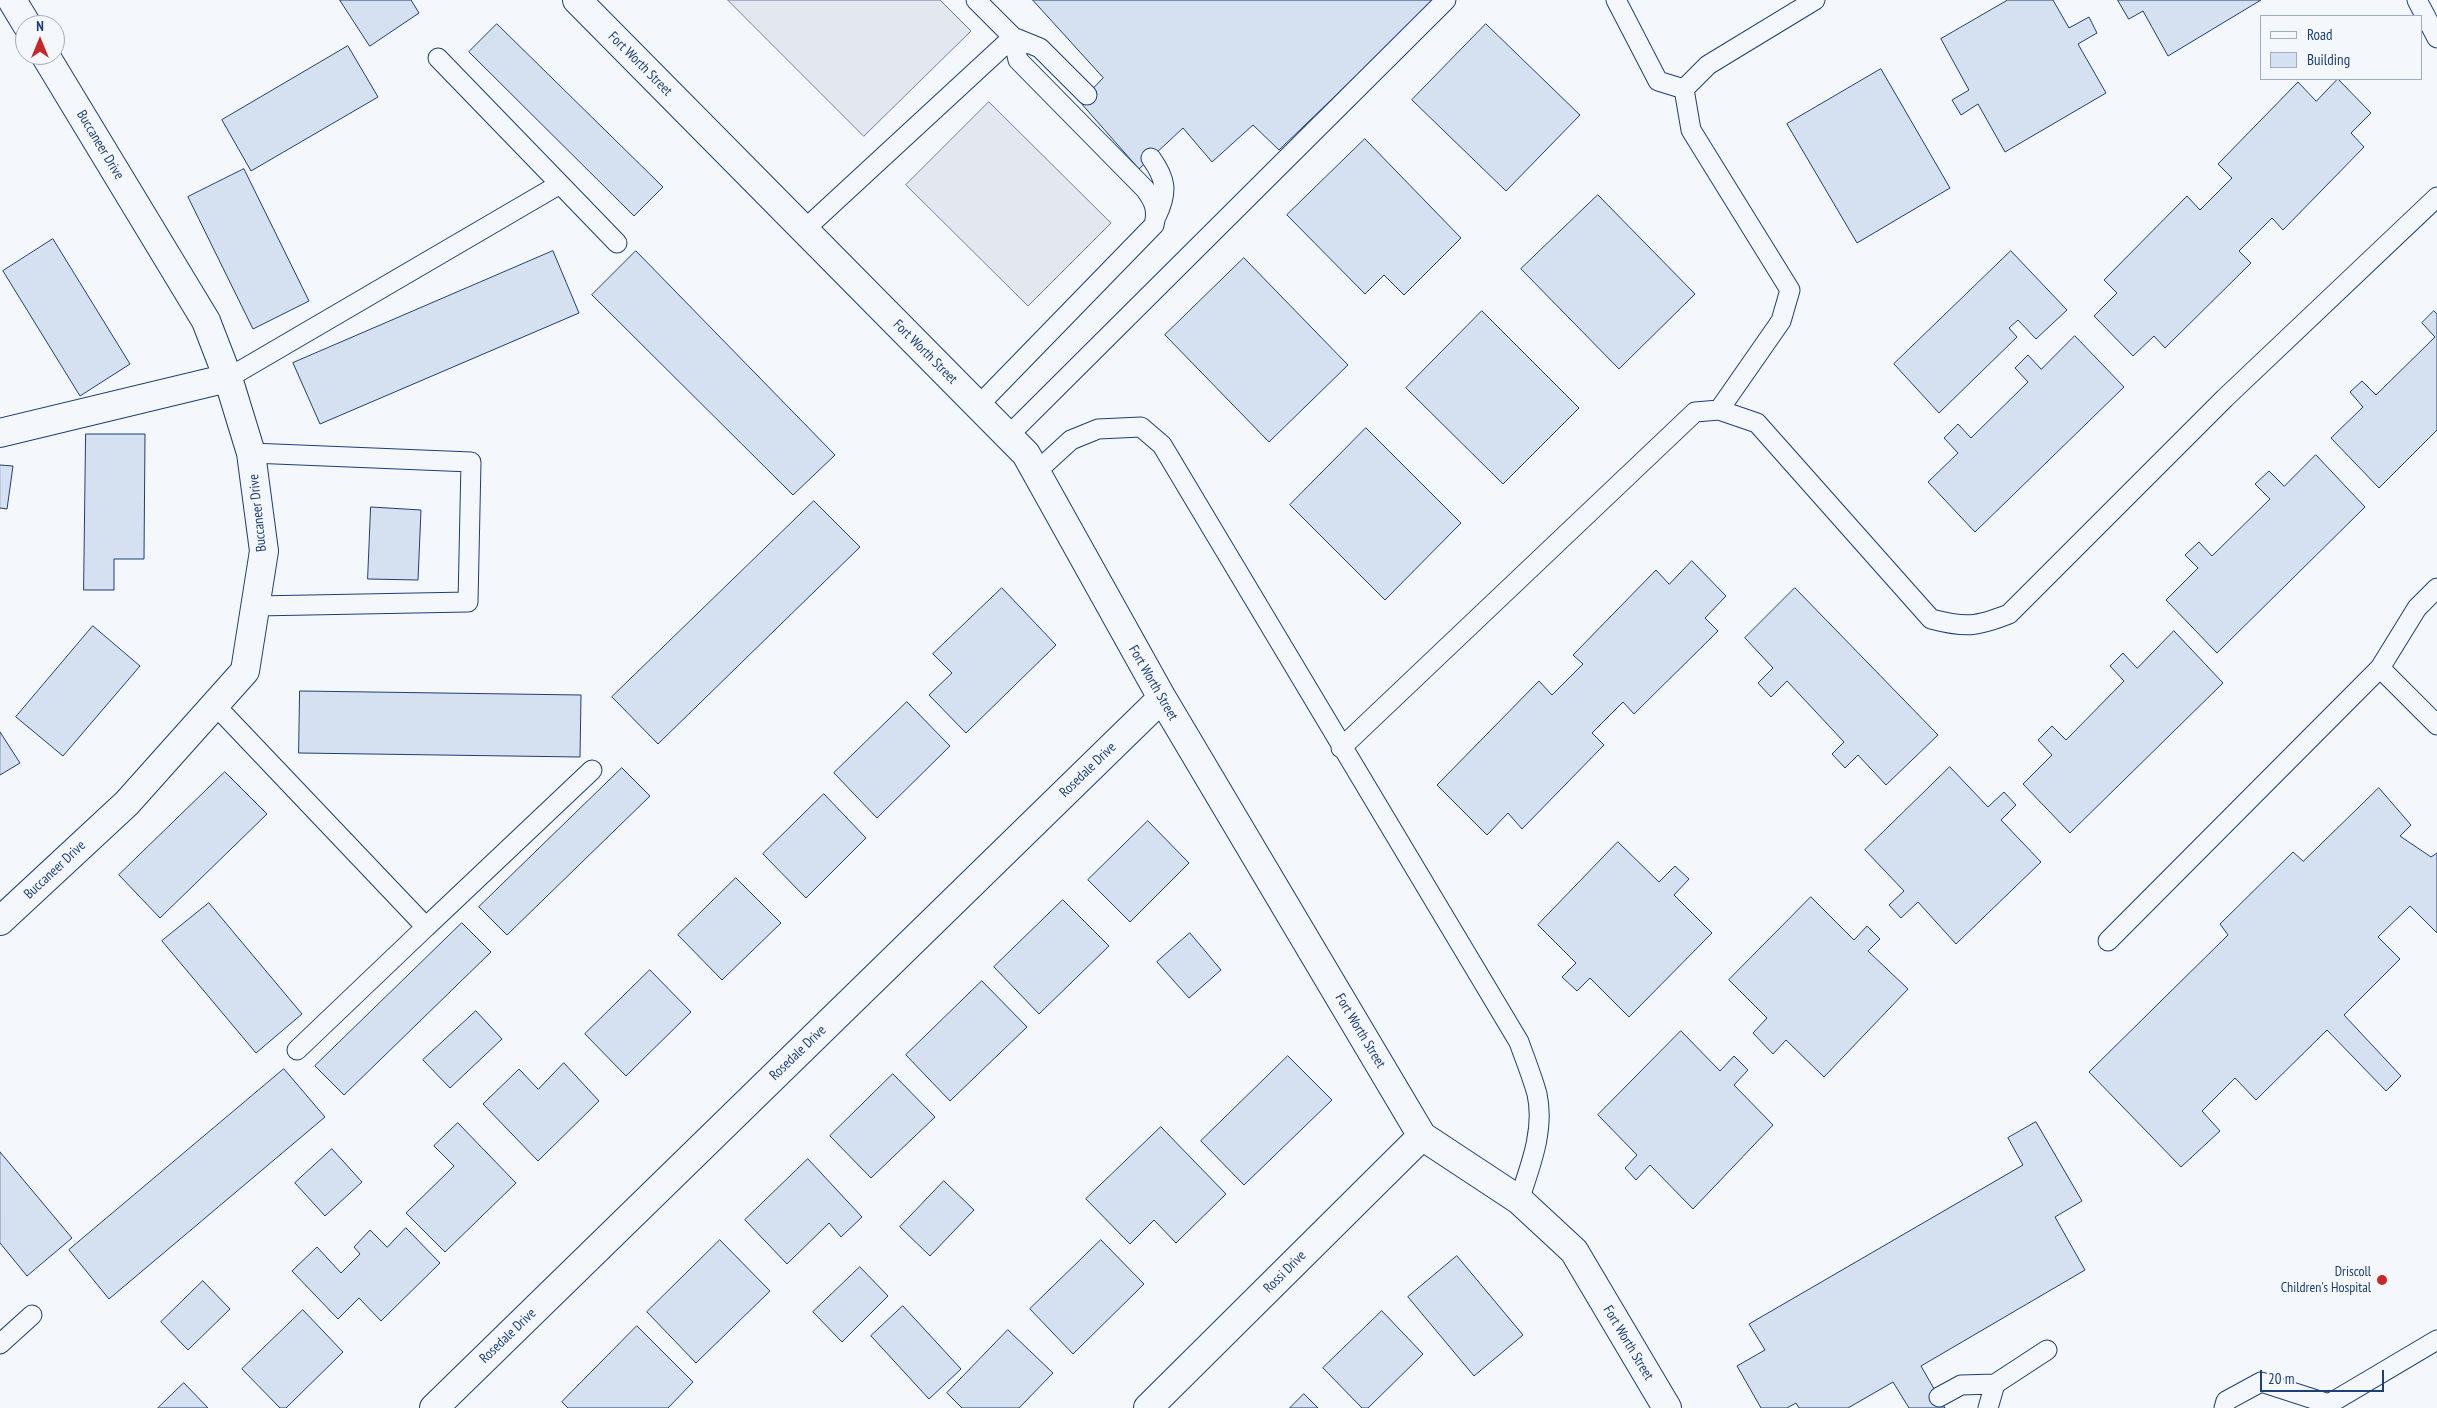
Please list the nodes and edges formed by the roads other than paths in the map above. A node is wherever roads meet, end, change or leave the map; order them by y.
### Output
1 (12, 0) edge
2 (577, 0) edge
3 (976, 0) edge
4 (1446, 0) edge
5 (1616, 0) edge
6 (1816, 0) edge
7 (2416, 0) edge
8 (21, 15) edge
9 (1013, 37) junction
10 (2437, 38) edge
11 (438, 58) dead end
12 (51, 65) edge
13 (1684, 88) junction
14 (1088, 95) dead end
15 (1151, 158) dead end
16 (560, 184) junction
17 (2437, 197) edge
18 (1157, 214) junction
19 (804, 230) junction
20 (617, 243) dead end
21 (228, 378) junction
22 (978, 406) junction
23 (1719, 410) junction
24 (0, 433) edge
25 (1008, 436) junction
26 (251, 453) junction
27 (1036, 472) junction
28 (2437, 588) edge
29 (256, 606) junction
30 (2380, 668) junction
31 (1162, 698) junction
32 (215, 705) junction
33 (2437, 725) edge
34 (1342, 748) junction
35 (592, 770) dead end
36 (0, 921) edge
37 (426, 927) junction
38 (2108, 942) dead end
39 (297, 1050) dead end
40 (1422, 1136) junction
41 (1519, 1200) junction
42 (32, 1314) dead end
43 (2437, 1340) edge
44 (0, 1344) edge
45 (2047, 1350) dead end
46 (1996, 1384) junction
47 (1940, 1397) dead end
48 (2330, 1406) edge
49 (434, 1408) edge
50 (1148, 1408) edge
51 (1667, 1408) edge
52 (1988, 1408) edge
53 (2224, 1408) edge

1 - 8 street
2 - 19 street, Fort Worth Street
3 - 9 lane
4 - 25 lane
5 - 13 lane
6 - 13 lane
7 - 10 lane
9 - 14 lane
9 - 18 lane
9 - 19 lane
11 - 16 lane
12 - 21 street, Buccaneer Drive
13 - 23 lane
15 - 18 lane
16 - 20 lane
16 - 21 lane
17 - 23 lane
18 - 22 lane
19 - 22 street, Fort Worth Street
21 - 24 street
21 - 26 street, Buccaneer Drive
22 - 25 street, Fort Worth Street
23 - 34 lane
25 - 27 street, Fort Worth Street
26 - 29 street, Buccaneer Drive
26 - 29 lane
27 - 31 street, Fort Worth Street
27 - 34 lane
28 - 30 lane
29 - 32 street, Buccaneer Drive
30 - 33 lane
30 - 38 lane
31 - 40 street, Fort Worth Street
31 - 49 street, Rosedale Drive
32 - 36 street, Buccaneer Drive
32 - 37 lane
34 - 41 lane
35 - 37 lane
37 - 39 lane
40 - 41 street, Fort Worth Street
40 - 50 street, Rossi Drive
41 - 51 street, Fort Worth Street
42 - 44 lane
43 - 48 lane
45 - 46 lane
46 - 47 lane
46 - 52 lane
48 - 53 lane

